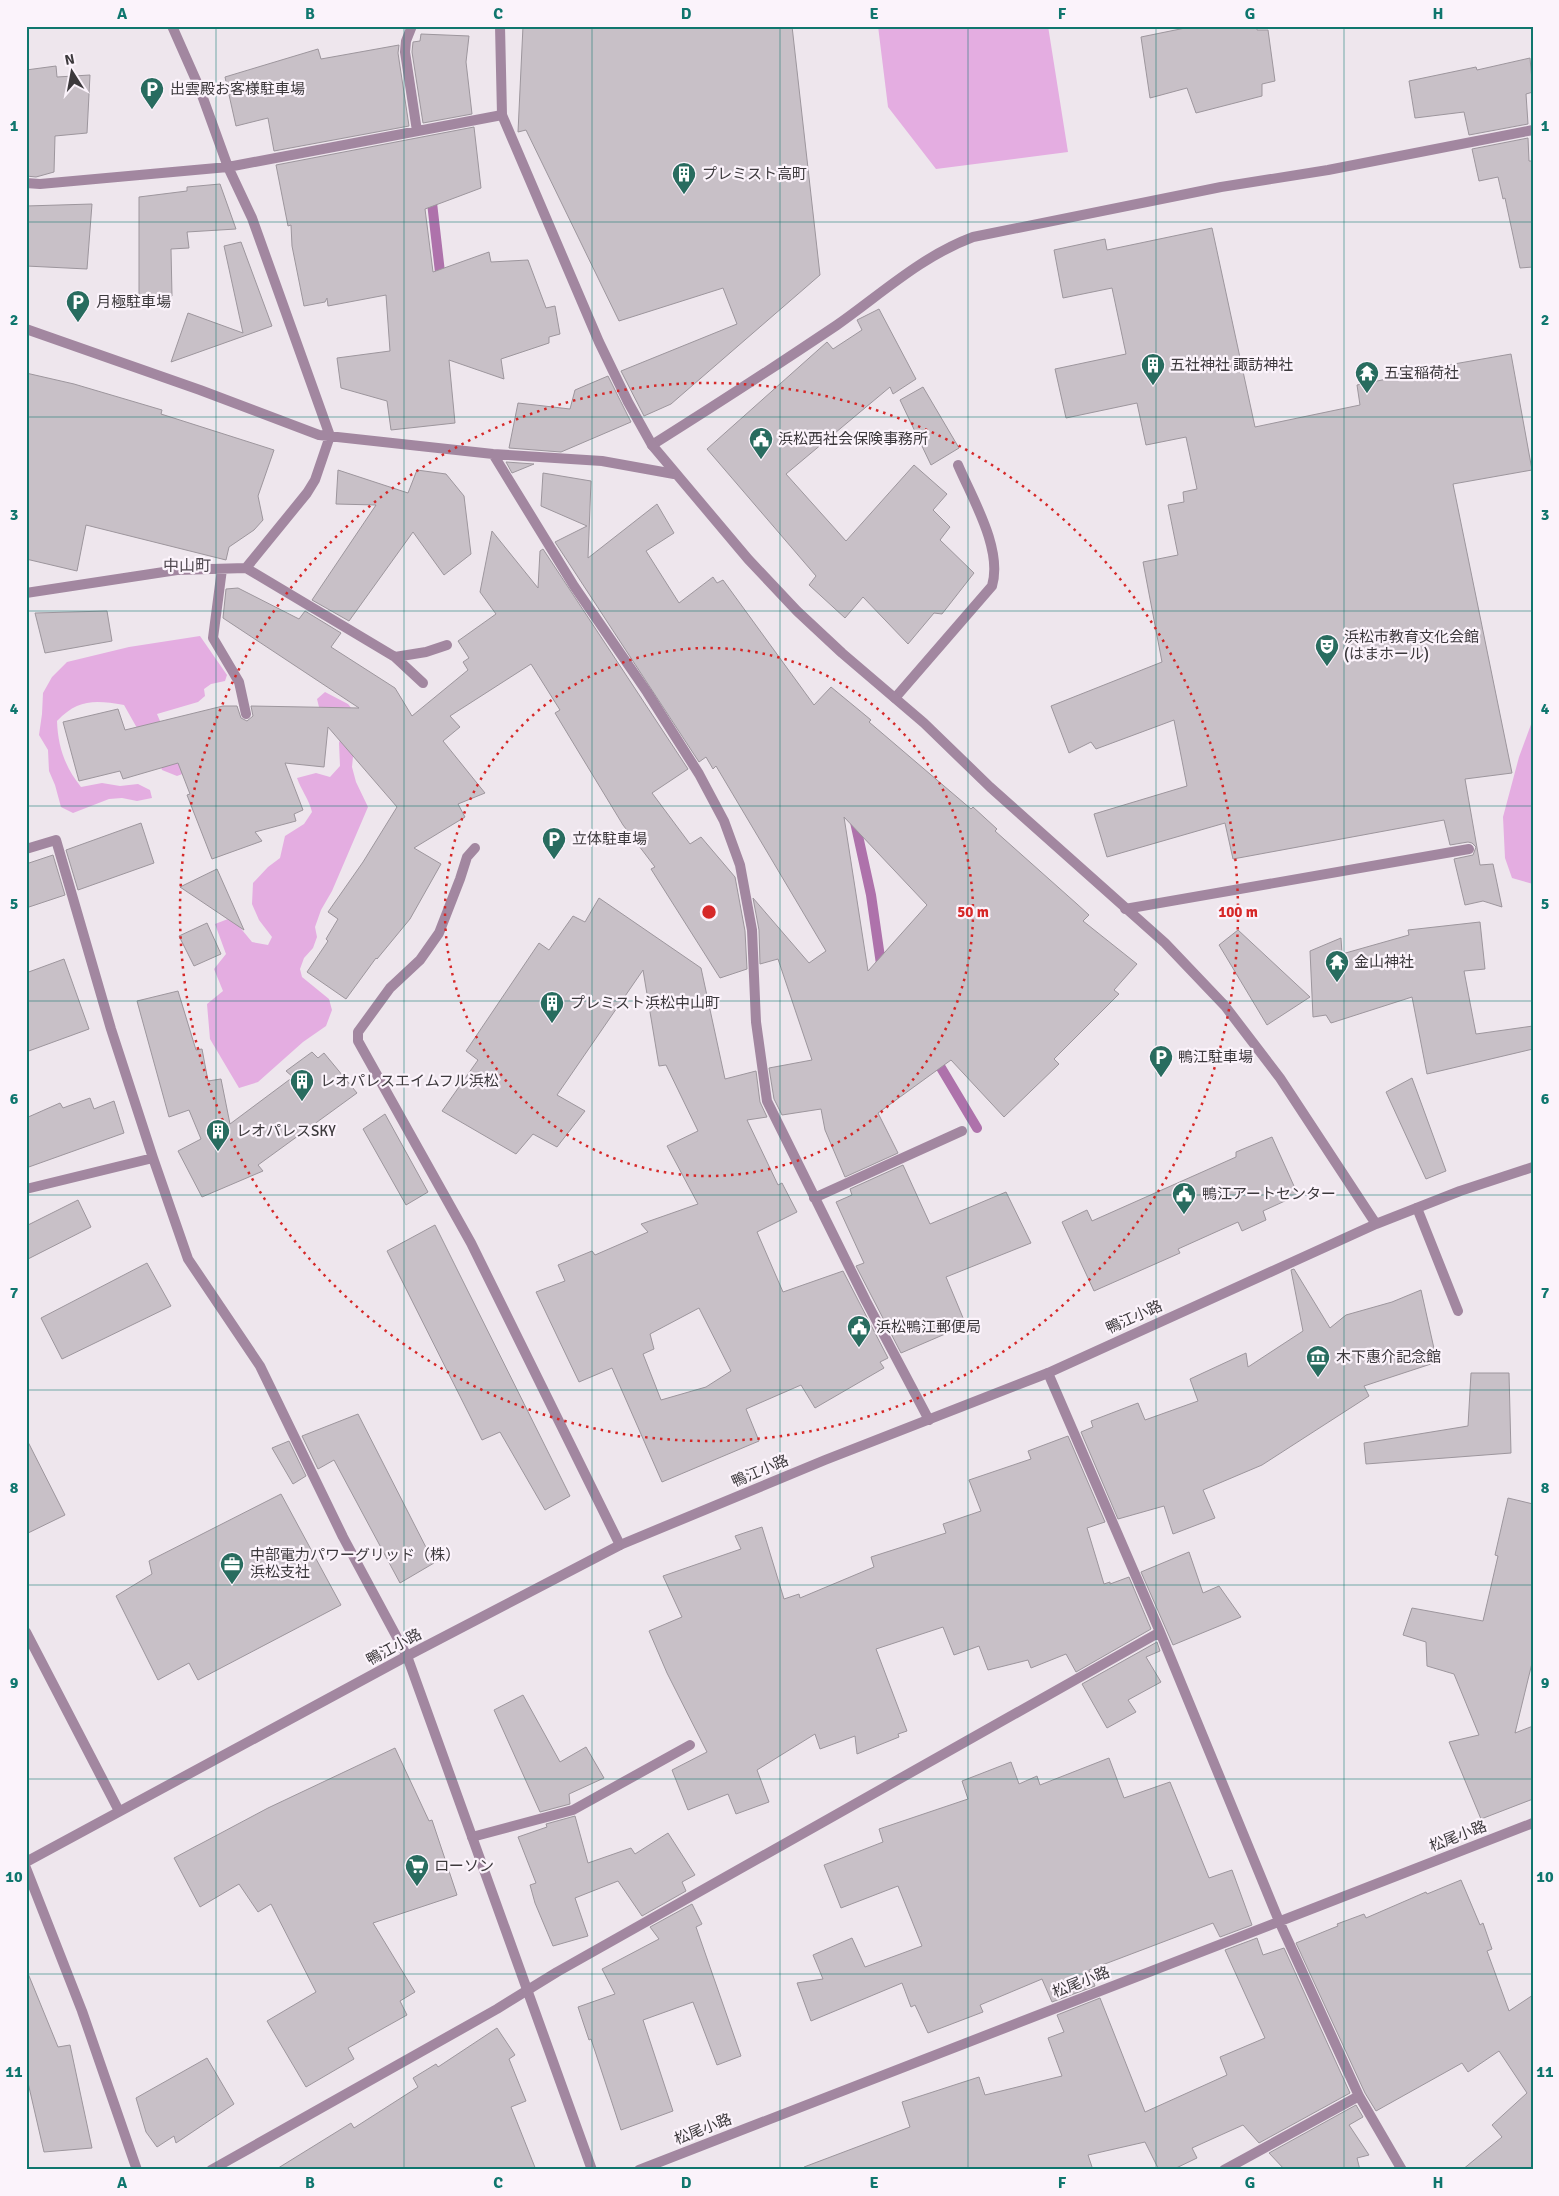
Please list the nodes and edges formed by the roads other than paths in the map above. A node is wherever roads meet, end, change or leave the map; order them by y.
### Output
1 (172, 26) edge
2 (412, 26) edge
3 (500, 26) edge
4 (502, 115) junction
5 (1533, 130) edge
6 (417, 131) junction
7 (228, 167) junction
8 (26, 183) edge
9 (26, 329) edge
10 (330, 436) junction
11 (652, 445) junction
12 (493, 454) junction
13 (958, 465) dead end
14 (674, 474) junction
15 (246, 568) junction
16 (222, 569) junction
17 (26, 593) edge
18 (447, 646) dead end
19 (395, 657) junction
20 (423, 683) dead end
21 (895, 698) junction
22 (246, 714) dead end
23 (475, 848) dead end
24 (26, 849) edge
25 (1469, 849) dead end
26 (1125, 909) junction
27 (962, 1131) dead end
28 (153, 1158) junction
29 (1533, 1167) edge
30 (26, 1189) edge
31 (814, 1198) junction
32 (1417, 1208) junction
33 (1376, 1224) junction
34 (1458, 1312) dead end
35 (1048, 1373) junction
36 (930, 1420) junction
37 (620, 1545) junction
38 (26, 1632) edge
39 (1160, 1632) junction
40 (407, 1656) junction
41 (690, 1745) dead end
42 (119, 1811) junction
43 (1533, 1822) edge
44 (472, 1837) junction
45 (26, 1862) edge
46 (26, 1868) edge
47 (1279, 1921) junction
48 (528, 1991) junction
49 (1359, 2096) junction
50 (137, 2170) edge
51 (211, 2170) edge
52 (592, 2170) edge
53 (639, 2170) edge
54 (1224, 2170) edge
55 (1402, 2170) edge

1 - 7 street
2 - 6 street
3 - 4 street
4 - 6 street
4 - 11 street
5 - 11 street
6 - 7 street
7 - 8 street
7 - 10 street
9 - 10 street
10 - 12 street
10 - 15 street
11 - 14 street
12 - 14 street
12 - 31 street
13 - 21 street
14 - 21 street
15 - 16 street
15 - 19 street
16 - 17 street
16 - 22 street
18 - 19 street
19 - 20 street
21 - 26 street
23 - 37 street
24 - 28 street
25 - 26 street
26 - 33 street
27 - 31 street
28 - 30 street
28 - 40 street
29 - 32 street, 鴨江小路
31 - 36 street
32 - 33 street, 鴨江小路
32 - 34 street
33 - 35 street, 鴨江小路
35 - 36 street, 鴨江小路
35 - 39 street
36 - 37 street, 鴨江小路
37 - 40 street, 鴨江小路
38 - 42 street
39 - 47 street
39 - 48 street
40 - 42 street, 鴨江小路
40 - 44 street
41 - 44 street
42 - 45 street, 鴨江小路
43 - 47 street, 松尾小路
44 - 48 street
46 - 50 street
47 - 49 street
47 - 53 street, 松尾小路
48 - 51 street
48 - 52 street
49 - 54 street
49 - 55 street

